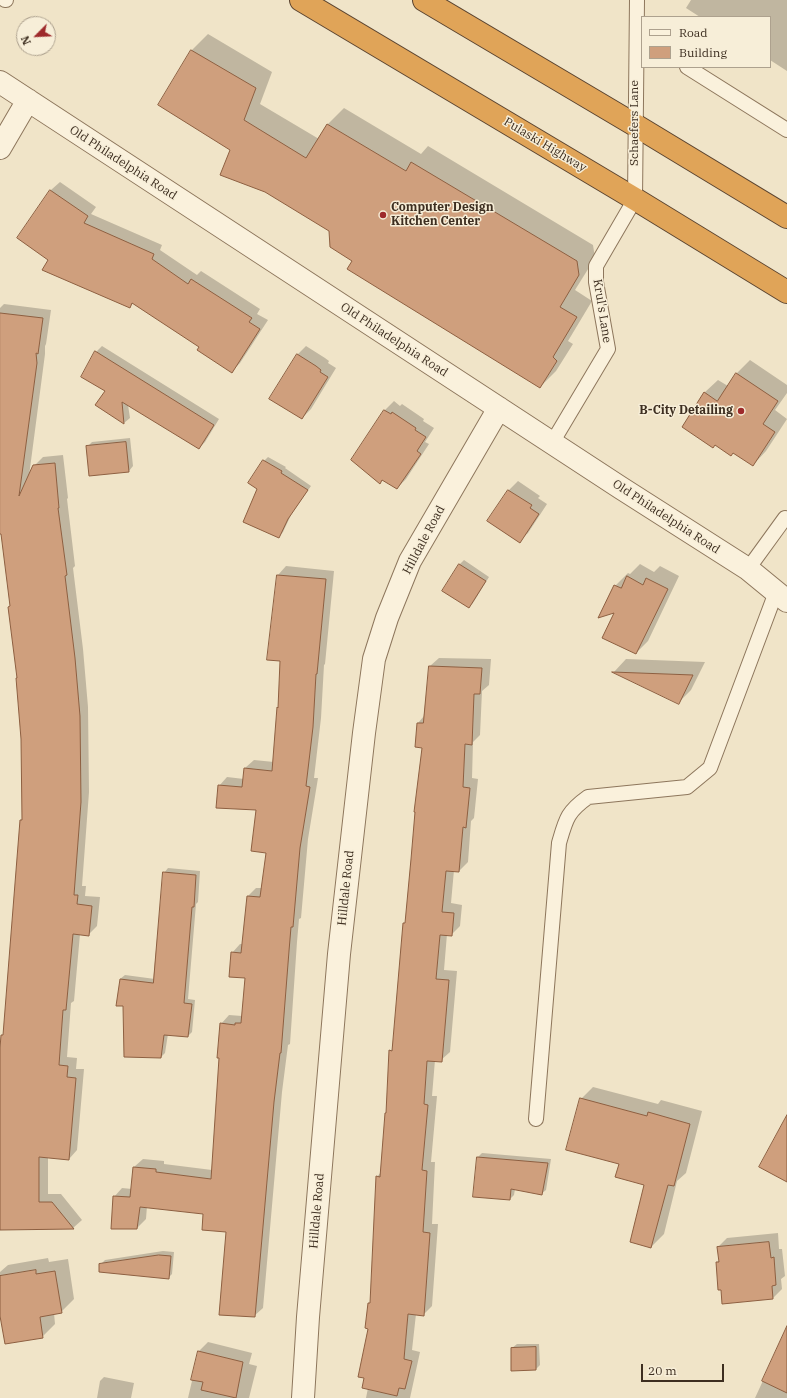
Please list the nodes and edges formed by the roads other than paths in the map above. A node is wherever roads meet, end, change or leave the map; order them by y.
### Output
1 (301, 0) edge
2 (424, 0) edge
3 (637, 0) edge
4 (639, 36) edge
5 (689, 68) edge
6 (0, 82) edge
7 (28, 100) junction
8 (634, 124) junction
9 (787, 130) edge
10 (0, 148) edge
11 (634, 199) junction
12 (787, 217) edge
13 (787, 292) edge
14 (499, 408) junction
15 (552, 443) junction
16 (787, 519) edge
17 (748, 570) junction
18 (781, 597) edge
19 (536, 1119) dead end
20 (303, 1398) edge

1 - 11 highway, Pulaski Highway
2 - 8 highway
3 - 4 lane, Schaefers Lane
4 - 8 lane, Schaefers Lane
5 - 9 lane
6 - 7 street, Old Philadelphia Road
7 - 10 street
7 - 14 street, Old Philadelphia Road
8 - 11 lane, Schaefers Lane
8 - 12 highway
11 - 13 highway, Pulaski Highway
11 - 15 lane, Krul's Lane
14 - 15 street, Old Philadelphia Road
14 - 20 street, Hilldale Road
15 - 17 street, Old Philadelphia Road
16 - 17 lane
17 - 18 street, Old Philadelphia Road
18 - 19 lane

